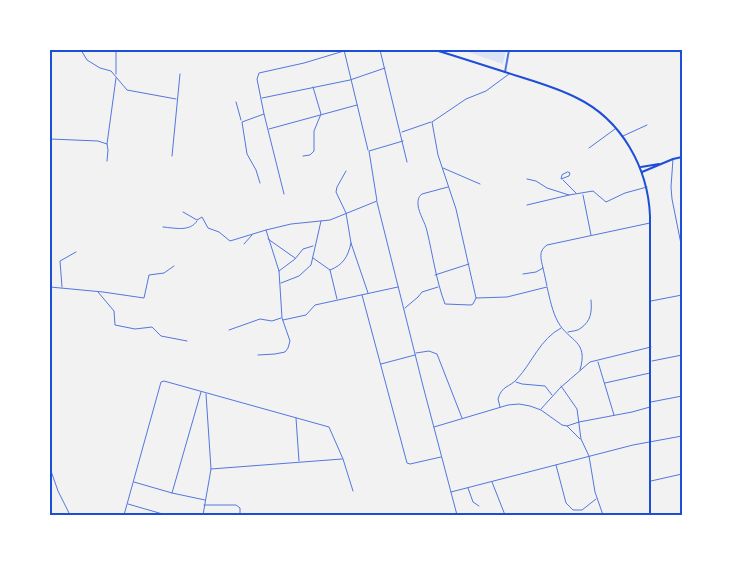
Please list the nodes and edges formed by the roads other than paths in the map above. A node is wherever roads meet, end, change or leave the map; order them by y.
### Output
1 (82, 50) edge
2 (116, 50) edge
3 (344, 50) edge
4 (380, 50) edge
5 (435, 50) edge
6 (509, 50) edge
7 (385, 68) junction
8 (505, 72) junction
9 (509, 73) junction
10 (180, 74) dead end
11 (116, 76) junction
12 (350, 80) junction
13 (313, 86) junction
14 (261, 98) junction
15 (176, 99) junction
16 (236, 102) dead end
17 (357, 105) junction
18 (264, 114) junction
19 (321, 114) junction
20 (242, 122) junction
21 (432, 122) junction
22 (646, 125) dead end
23 (616, 129) junction
24 (269, 130) junction
25 (400, 132) junction
26 (622, 136) junction
27 (50, 139) edge
28 (402, 141) junction
29 (107, 144) junction
30 (589, 148) dead end
31 (369, 151) junction
32 (172, 156) dead end
33 (303, 156) dead end
34 (682, 157) edge
35 (673, 159) junction
36 (108, 161) dead end
37 (407, 162) dead end
38 (661, 164) junction
39 (641, 167) junction
40 (442, 168) junction
41 (346, 171) dead end
42 (642, 172) junction
43 (527, 179) dead end
44 (562, 180) dead end
45 (260, 183) dead end
46 (480, 184) dead end
47 (448, 187) junction
48 (647, 187) junction
49 (284, 194) dead end
50 (577, 194) junction
51 (583, 194) junction
52 (570, 195) junction
53 (377, 201) junction
54 (527, 205) dead end
55 (183, 212) dead end
56 (346, 214) junction
57 (197, 220) junction
58 (321, 221) junction
59 (650, 222) junction
60 (163, 227) dead end
61 (266, 230) junction
62 (253, 234) junction
63 (592, 236) junction
64 (268, 239) junction
65 (351, 243) junction
66 (244, 244) dead end
67 (314, 246) junction
68 (682, 249) edge
69 (76, 252) dead end
70 (313, 258) junction
71 (295, 259) junction
72 (470, 264) junction
73 (174, 266) dead end
74 (543, 268) junction
75 (330, 270) junction
76 (278, 271) junction
77 (523, 274) dead end
78 (435, 275) junction
79 (280, 283) junction
80 (50, 286) edge
81 (399, 286) junction
82 (439, 286) junction
83 (62, 287) junction
84 (547, 287) junction
85 (98, 292) junction
86 (368, 293) junction
87 (362, 294) junction
88 (682, 296) edge
89 (476, 298) junction
90 (337, 300) junction
91 (591, 300) dead end
92 (651, 302) junction
93 (404, 309) junction
94 (282, 319) junction
95 (562, 328) junction
96 (230, 330) dead end
97 (568, 333) junction
98 (187, 341) dead end
99 (651, 347) junction
100 (415, 354) junction
101 (258, 355) dead end
102 (682, 355) edge
103 (582, 360) junction
104 (598, 361) junction
105 (651, 361) junction
106 (590, 362) junction
107 (380, 364) junction
108 (580, 370) junction
109 (650, 373) junction
110 (515, 382) junction
111 (604, 383) junction
112 (561, 386) junction
113 (201, 392) junction
114 (206, 393) junction
115 (552, 396) junction
116 (682, 396) edge
117 (650, 402) junction
118 (500, 407) junction
119 (650, 407) junction
120 (541, 410) junction
121 (614, 415) junction
122 (296, 417) junction
123 (463, 419) junction
124 (579, 422) junction
125 (567, 426) junction
126 (434, 427) junction
127 (682, 436) edge
128 (581, 439) junction
129 (650, 443) junction
130 (442, 456) junction
131 (589, 456) junction
132 (343, 459) junction
133 (299, 463) junction
134 (556, 464) junction
135 (50, 468) edge
136 (211, 469) junction
137 (682, 474) edge
138 (492, 481) junction
139 (650, 481) junction
140 (134, 482) junction
141 (468, 488) junction
142 (353, 491) dead end
143 (450, 492) junction
144 (172, 493) junction
145 (597, 499) junction
146 (205, 500) junction
147 (128, 503) junction
148 (204, 505) junction
149 (479, 506) dead end
150 (70, 515) edge
151 (124, 515) edge
152 (166, 515) edge
153 (202, 515) edge
154 (240, 515) edge
155 (457, 515) edge
156 (505, 515) edge
157 (603, 515) edge
158 (650, 515) edge

1 - 11 street
2 - 11 street
3 - 12 street
3 - 14 street
4 - 7 street
5 - 8 main road
6 - 8 street
7 - 12 street
7 - 25 street
8 - 9 main road
9 - 21 street
9 - 23 main road
10 - 15 street
11 - 15 street
11 - 29 street
12 - 13 street
12 - 17 street
13 - 14 street
13 - 19 street
14 - 18 street
15 - 32 street
16 - 20 street
17 - 19 street
17 - 31 street
18 - 20 street
18 - 24 street
19 - 24 street
19 - 33 street
20 - 45 street
21 - 25 street
21 - 40 street
22 - 26 street
23 - 26 main road
23 - 30 street
24 - 49 street
25 - 28 street
26 - 39 main road
27 - 29 street
28 - 31 street
28 - 37 street
29 - 36 street
31 - 53 street
34 - 35 main road
35 - 38 main road
35 - 68 street
38 - 39 main road
38 - 42 main road
39 - 42 main road
40 - 46 street
40 - 47 street
41 - 56 street
42 - 48 main road
43 - 52 street
44 - 50 street
47 - 72 street
47 - 78 street
48 - 51 street
48 - 59 main road
50 - 51 street
50 - 52 street
51 - 63 street
52 - 54 street
53 - 56 street
53 - 81 street
55 - 57 street
56 - 58 street
56 - 65 street
57 - 60 street
57 - 62 street
58 - 61 street
58 - 67 street
59 - 63 street
59 - 92 main road
61 - 62 street
61 - 64 street
62 - 66 street
63 - 74 street
64 - 71 street
64 - 76 street
65 - 75 street
65 - 86 street
67 - 70 street
67 - 71 street
69 - 83 street
70 - 75 street
70 - 79 street
71 - 76 street
72 - 78 street
72 - 89 street
73 - 85 street
74 - 77 street
74 - 84 street
75 - 90 street
76 - 79 street
78 - 82 street
79 - 94 street
80 - 83 street
81 - 86 street
81 - 93 street
82 - 89 street
82 - 93 street
83 - 85 street
84 - 89 street
84 - 95 street
85 - 98 street
86 - 87 street
87 - 90 street
87 - 107 street
88 - 92 street
90 - 94 street
91 - 97 street
92 - 99 main road
93 - 100 street
94 - 96 street
94 - 101 street
95 - 97 street
95 - 110 street
97 - 103 street
99 - 104 street
99 - 105 main road
100 - 107 street
100 - 123 street
100 - 126 street
102 - 105 street
103 - 106 street
103 - 108 street
104 - 106 street
104 - 111 street
105 - 109 main road
106 - 108 street
107 - 130 street
108 - 112 street
109 - 111 street
109 - 117 main road
110 - 115 street
110 - 118 street
111 - 121 street
112 - 115 street
112 - 124 street
113 - 114 street
113 - 140 street
113 - 144 street
114 - 122 street
114 - 136 street
115 - 120 street
116 - 117 street
117 - 119 main road
118 - 120 street
118 - 123 street
119 - 121 street
119 - 129 main road
120 - 125 street
121 - 124 street
122 - 132 street
122 - 133 street
123 - 126 street
124 - 125 street
124 - 128 street
125 - 128 street
126 - 130 street
127 - 129 street
128 - 131 street
129 - 131 street
129 - 139 main road
130 - 143 street
131 - 134 street
131 - 145 street
132 - 133 street
132 - 142 street
133 - 136 street
134 - 138 street
134 - 145 street
135 - 150 street
136 - 146 street
137 - 139 street
138 - 141 street
138 - 156 street
139 - 158 main road
140 - 144 street
140 - 147 street
141 - 143 street
141 - 149 street
143 - 155 street
144 - 146 street
145 - 157 street
146 - 148 street
147 - 151 street
147 - 152 street
148 - 153 street
148 - 154 street

